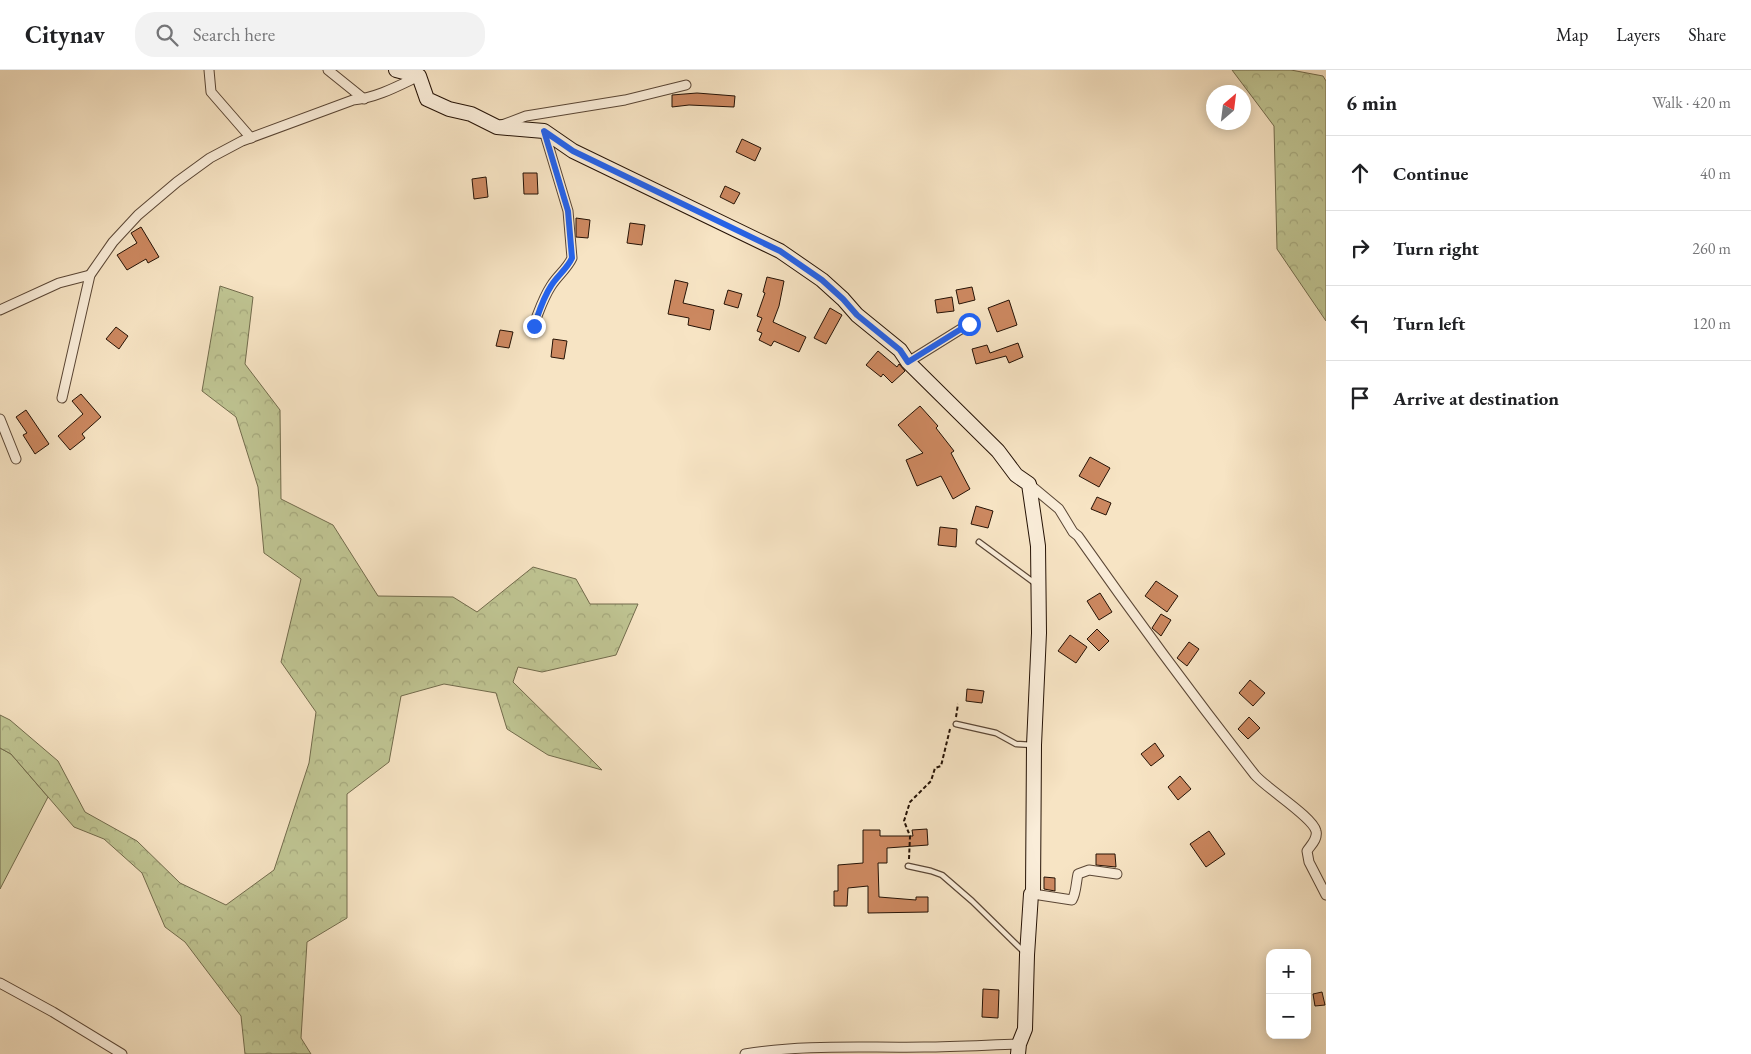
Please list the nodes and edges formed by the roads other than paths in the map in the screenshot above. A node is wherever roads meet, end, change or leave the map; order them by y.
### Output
1 (209, 70) edge
2 (328, 70) edge
3 (396, 70) edge
4 (419, 76) junction
5 (686, 85) dead end
6 (364, 99) junction
7 (497, 127) junction
8 (544, 131) junction
9 (251, 138) junction
10 (90, 275) junction
11 (0, 310) edge
12 (969, 324) dead end
13 (534, 326) dead end
14 (908, 362) junction
15 (62, 398) dead end
16 (1, 421) edge
17 (16, 459) dead end
18 (1029, 484) junction
19 (979, 542) dead end
20 (1038, 585) junction
21 (956, 724) road end
22 (1034, 745) junction
23 (908, 866) road end
24 (1116, 874) dead end
25 (1033, 894) junction
26 (1326, 895) edge
27 (1027, 955) junction
28 (0, 983) edge
29 (1018, 1049) edge
30 (122, 1054) edge
31 (745, 1054) edge

1 - 9 street
2 - 6 street
3 - 4 street
4 - 6 street
4 - 7 street
5 - 7 street
6 - 9 street
7 - 8 street
8 - 13 street
8 - 14 street
9 - 10 street
10 - 11 street
10 - 15 street
12 - 14 street
14 - 18 street
16 - 17 street
18 - 20 street
18 - 26 street
19 - 20 lane
20 - 22 street
21 - 22 lane
22 - 25 street
23 - 27 lane
24 - 25 street
25 - 27 street
27 - 29 street
28 - 30 street
29 - 31 street

